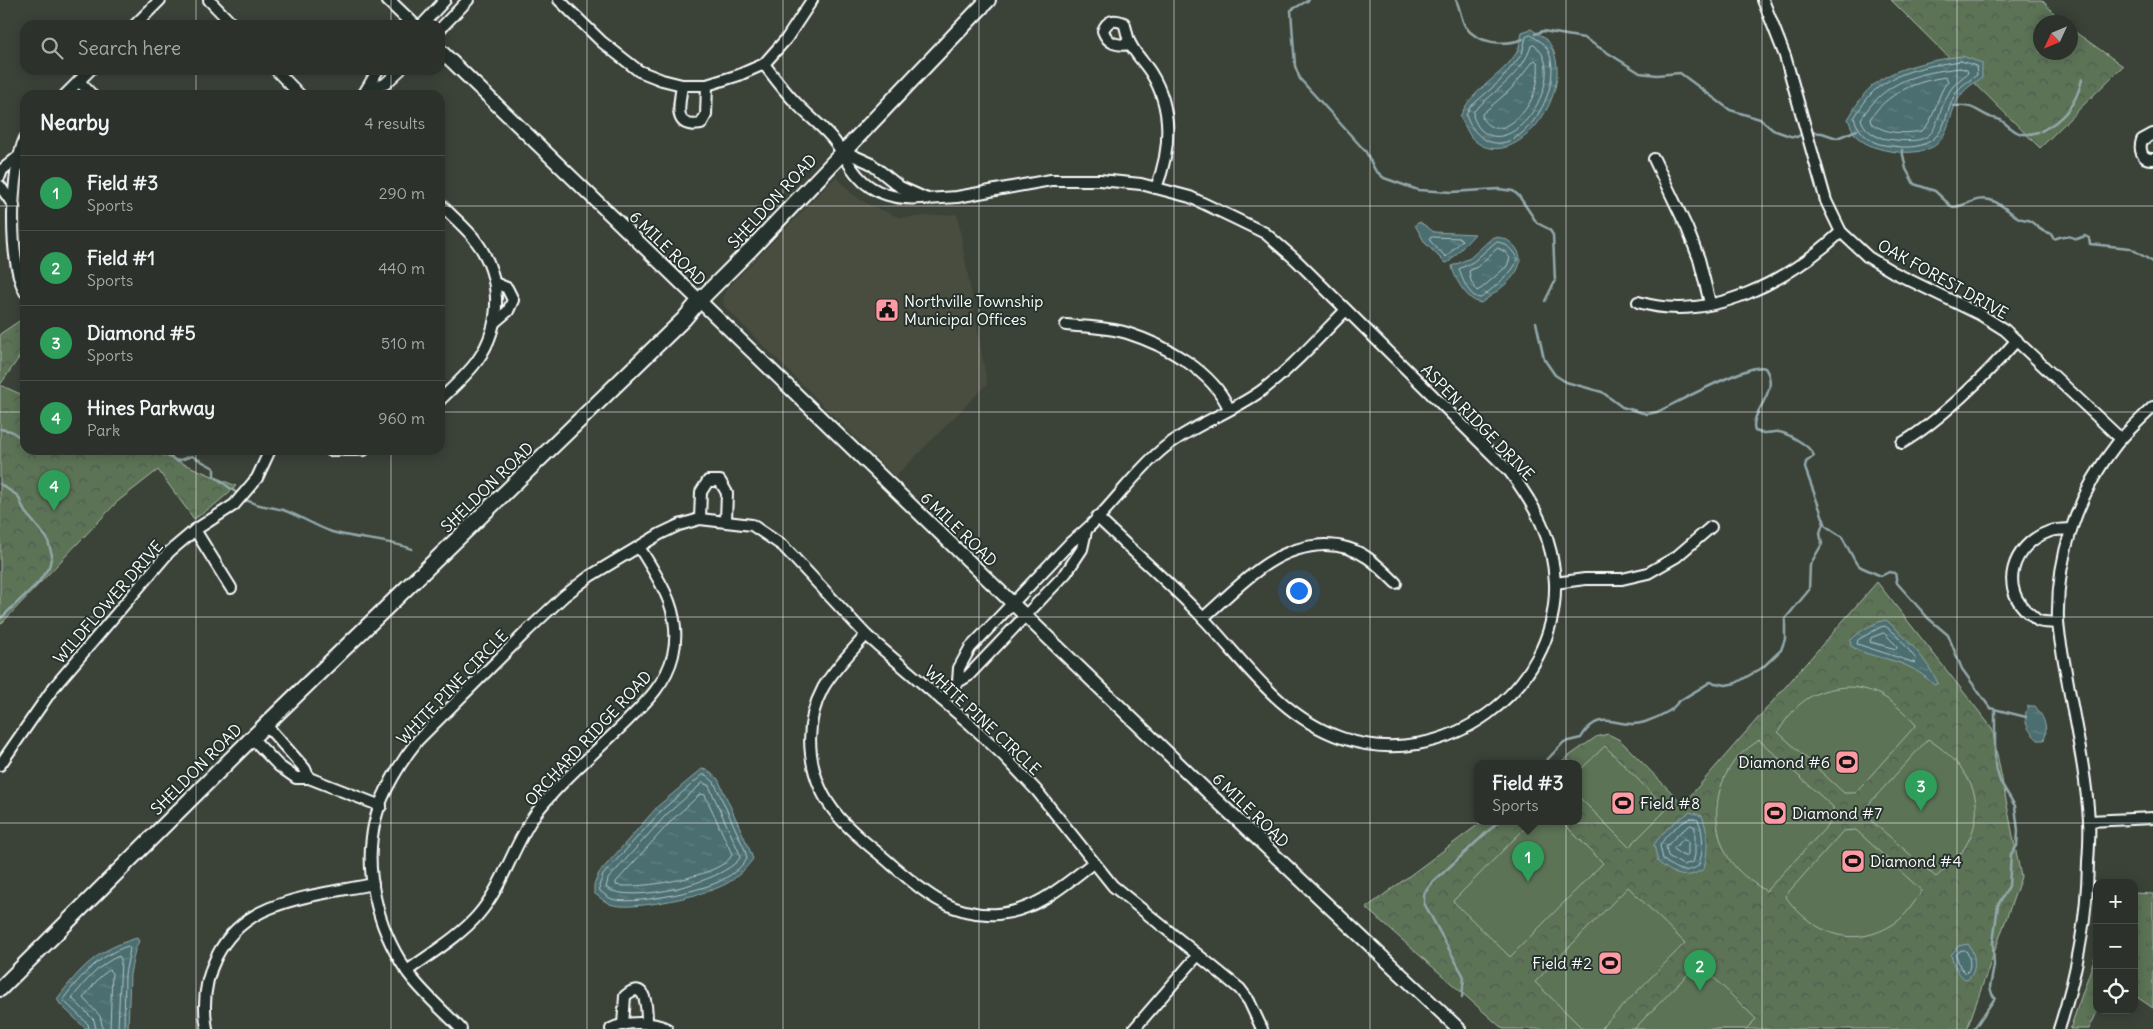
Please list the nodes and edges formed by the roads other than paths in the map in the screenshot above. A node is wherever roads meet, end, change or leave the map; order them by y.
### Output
1 (160, 0) edge
2 (209, 0) edge
3 (388, 0) edge
4 (445, 0) edge
5 (468, 0) edge
6 (559, 0) edge
7 (812, 0) edge
8 (988, 0) edge
9 (1763, 0) edge
10 (140, 20) edge
11 (228, 20) edge
12 (409, 20) edge
13 (427, 20) edge
14 (445, 24) edge
15 (1130, 44) dead end
16 (445, 55) edge
17 (764, 64) junction
18 (85, 75) edge
19 (281, 75) edge
20 (374, 75) edge
21 (395, 75) edge
22 (79, 81) junction
23 (682, 85) junction
24 (707, 85) junction
25 (70, 90) edge
26 (87, 90) edge
27 (295, 90) edge
28 (366, 90) edge
29 (370, 90) edge
30 (2153, 134) edge
31 (20, 152) edge
32 (843, 152) junction
33 (18, 157) junction
34 (1654, 159) dead end
35 (2153, 160) edge
36 (0, 176) edge
37 (0, 186) edge
38 (1156, 188) junction
39 (921, 198) junction
40 (14, 206) junction
41 (445, 209) edge
42 (1842, 232) junction
43 (20, 277) edge
44 (495, 283) junction
45 (699, 301) junction
46 (1638, 302) dead end
47 (1710, 304) junction
48 (1346, 310) junction
49 (495, 322) junction
50 (1066, 325) dead end
51 (2017, 340) junction
52 (445, 395) edge
53 (2153, 407) edge
54 (1228, 409) junction
55 (2121, 439) junction
56 (1902, 443) dead end
57 (268, 455) edge
58 (1097, 517) junction
59 (700, 519) junction
60 (726, 520) junction
61 (1711, 527) dead end
62 (2071, 529) junction
63 (195, 530) junction
64 (1086, 531) junction
65 (639, 547) junction
66 (1396, 583) dead end
67 (1555, 583) junction
68 (231, 588) dead end
69 (1013, 603) junction
70 (1025, 615) junction
71 (1204, 618) junction
72 (2058, 623) junction
73 (866, 635) junction
74 (958, 682) junction
75 (942, 700) junction
76 (266, 725) junction
77 (252, 738) junction
78 (0, 765) edge
79 (309, 778) junction
80 (381, 806) junction
81 (2153, 818) edge
82 (2089, 822) junction
83 (1093, 863) junction
84 (374, 884) junction
85 (1198, 955) junction
86 (407, 972) junction
87 (0, 989) edge
88 (647, 1024) junction
89 (623, 1025) junction
90 (207, 1029) edge
91 (461, 1029) edge
92 (611, 1029) edge
93 (667, 1029) edge
94 (1134, 1029) edge
95 (1262, 1029) edge
96 (1459, 1029) edge
97 (2059, 1029) edge

1 - 10 street
2 - 11 street
3 - 12 street
4 - 13 street
5 - 14 street
6 - 23 street
7 - 17 street
8 - 32 main road, SHELDON ROAD
9 - 42 street, OAK FOREST DRIVE
15 - 38 street
16 - 45 street, 6 MILE ROAD
17 - 24 street
17 - 32 street
18 - 22 street
19 - 27 street
20 - 28 street
21 - 29 street
22 - 25 street
22 - 26 street
23 - 24 street
23 - 24 street
30 - 35 street
31 - 33 street
32 - 39 street, ASPEN RIDGE DRIVE
32 - 39 street, ASPEN RIDGE DRIVE
32 - 45 main road, SHELDON ROAD
33 - 36 street
33 - 40 street
34 - 47 street
37 - 40 street
38 - 39 street, ASPEN RIDGE DRIVE
38 - 48 street, ASPEN RIDGE DRIVE
40 - 43 street
41 - 44 street
42 - 47 street
42 - 51 street, OAK FOREST DRIVE
44 - 49 street
44 - 49 street
45 - 69 street, 6 MILE ROAD
45 - 76 main road, SHELDON ROAD
46 - 47 street
48 - 54 street
48 - 67 street, ASPEN RIDGE DRIVE
49 - 52 street
50 - 54 street
51 - 55 street, OAK FOREST DRIVE
51 - 56 street
53 - 55 street
54 - 58 street
55 - 62 street
57 - 63 street, WILDFLOWER DRIVE
58 - 64 street
58 - 71 street, ASPEN RIDGE DRIVE
59 - 60 street, WHITE PINE CIRCLE
59 - 60 street
59 - 65 street, WHITE PINE CIRCLE
60 - 73 street, WHITE PINE CIRCLE
61 - 67 street
62 - 72 street
62 - 72 street
63 - 68 street
63 - 78 street, WILDFLOWER DRIVE
64 - 69 street, WHITE PINE CIRCLE
64 - 70 street
65 - 80 street, WHITE PINE CIRCLE
65 - 86 street, ORCHARD RIDGE ROAD
66 - 71 street
67 - 71 street, ASPEN RIDGE DRIVE
69 - 70 street, 6 MILE ROAD
69 - 74 street, WHITE PINE CIRCLE
70 - 74 street
70 - 96 street, 6 MILE ROAD
72 - 82 street
73 - 75 street, WHITE PINE CIRCLE
73 - 83 street
74 - 75 street
75 - 83 street, WHITE PINE CIRCLE
76 - 77 main road, SHELDON ROAD
76 - 79 street
77 - 79 street
77 - 87 main road, SHELDON ROAD
79 - 80 street
80 - 84 street, WHITE PINE CIRCLE
81 - 82 street
82 - 97 street
83 - 85 street, WHITE PINE CIRCLE
84 - 86 street, WHITE PINE CIRCLE
84 - 90 street
85 - 94 street
85 - 95 street, WHITE PINE CIRCLE
86 - 91 street, WHITE PINE CIRCLE
88 - 89 street
88 - 89 street
88 - 93 street
89 - 92 street

